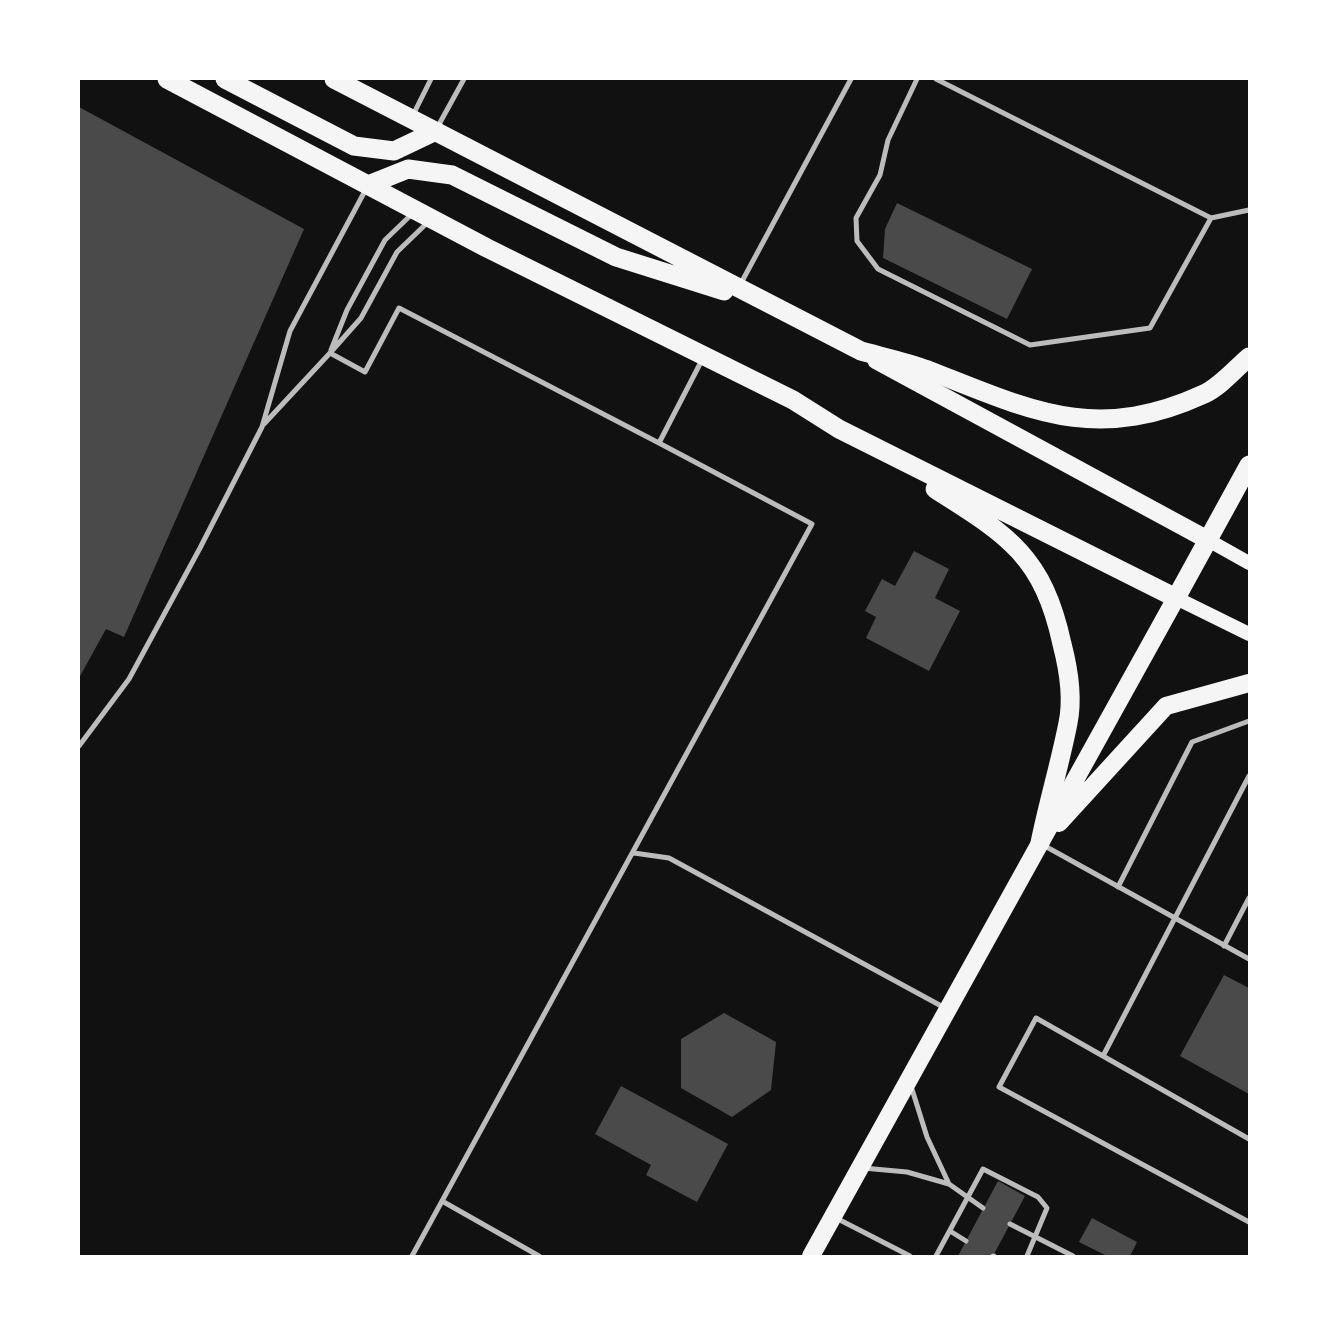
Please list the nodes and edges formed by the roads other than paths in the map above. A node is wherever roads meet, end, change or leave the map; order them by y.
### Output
1 (167, 79) edge
2 (225, 79) edge
3 (334, 79) edge
4 (431, 79) edge
5 (464, 79) edge
6 (851, 79) edge
7 (917, 79) edge
8 (936, 79) edge
9 (411, 118) junction
10 (436, 131) junction
11 (368, 185) junction
12 (1249, 210) edge
13 (424, 214) junction
14 (1211, 218) junction
15 (738, 288) junction
16 (776, 306) junction
17 (861, 351) junction
18 (330, 353) junction
19 (704, 356) junction
20 (1249, 357) edge
21 (262, 427) junction
22 (839, 429) junction
23 (659, 443) junction
24 (1249, 465) edge
25 (1208, 540) junction
26 (1249, 563) edge
27 (1176, 598) junction
28 (1249, 634) edge
29 (1249, 683) edge
30 (1249, 721) edge
31 (79, 746) edge
32 (1249, 776) edge
33 (1040, 843) junction
34 (634, 853) junction
35 (1118, 887) junction
36 (1249, 898) edge
37 (1176, 919) junction
38 (1224, 946) junction
39 (1249, 960) edge
40 (948, 1009) junction
41 (1103, 1056) junction
42 (909, 1080) junction
43 (1249, 1139) edge
44 (860, 1168) junction
45 (949, 1184) junction
46 (967, 1199) junction
47 (442, 1201) junction
48 (983, 1208) dead end
49 (833, 1217) junction
50 (1249, 1222) edge
51 (1010, 1224) dead end
52 (950, 1231) junction
53 (1036, 1238) junction
54 (966, 1241) dead end
55 (412, 1256) edge
56 (539, 1256) edge
57 (811, 1256) edge
58 (911, 1256) edge
59 (936, 1256) edge
60 (1027, 1256) edge
61 (1070, 1256) edge

1 - 11 highway
2 - 10 highway
3 - 9 highway
4 - 9 lane
5 - 10 lane
6 - 15 lane
7 - 14 lane
8 - 14 lane
9 - 10 highway
10 - 15 highway
11 - 13 highway
11 - 16 highway
11 - 21 lane
12 - 14 lane
13 - 18 lane
13 - 18 lane
13 - 19 highway
15 - 16 highway
16 - 17 highway
17 - 20 highway
17 - 25 main road
18 - 21 lane
18 - 23 lane
19 - 22 highway
19 - 23 lane
21 - 31 lane
22 - 27 highway
22 - 33 highway
23 - 34 lane
24 - 25 highway
25 - 26 main road
25 - 27 highway
27 - 28 main road
27 - 33 main road
29 - 33 main road
30 - 35 lane
32 - 37 lane
33 - 35 lane
33 - 40 main road
34 - 40 lane
34 - 47 lane
35 - 37 lane
36 - 38 lane
37 - 38 lane
37 - 41 lane
38 - 39 lane
40 - 42 main road
41 - 43 lane
41 - 50 lane
42 - 44 main road
42 - 45 lane
44 - 45 lane
44 - 49 main road
45 - 46 lane
46 - 48 lane
46 - 52 lane
46 - 53 lane
47 - 55 lane
47 - 56 lane
49 - 57 main road
49 - 58 lane
51 - 53 lane
52 - 54 lane
52 - 59 lane
53 - 60 lane
53 - 61 lane

